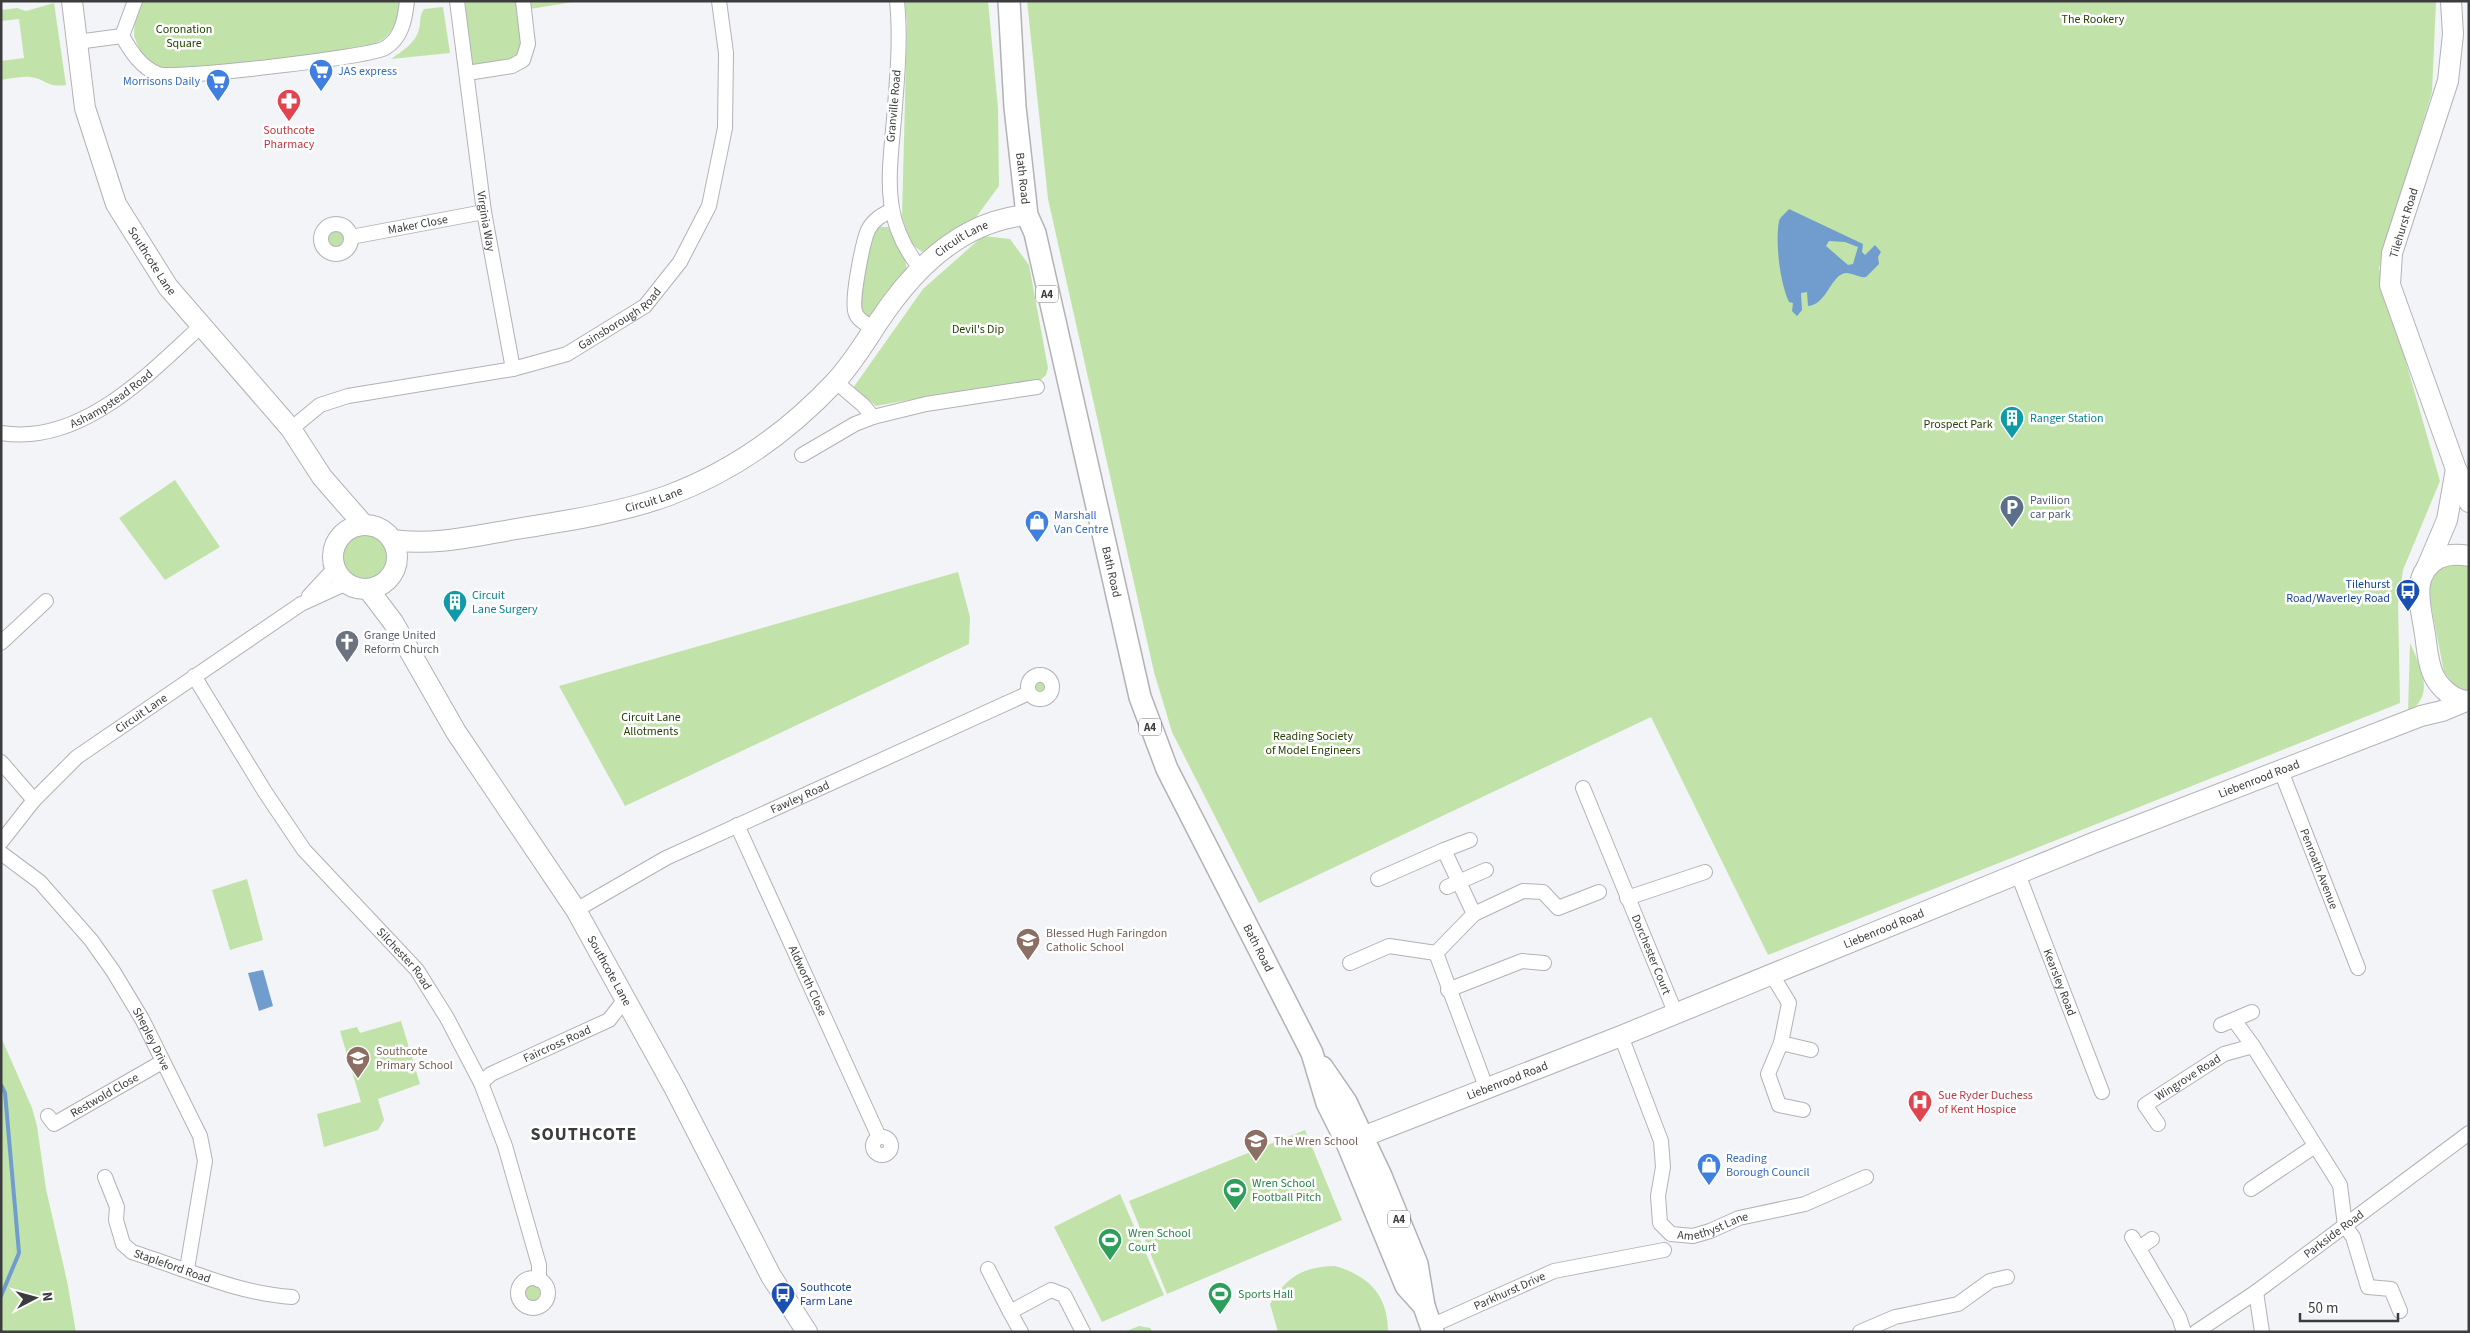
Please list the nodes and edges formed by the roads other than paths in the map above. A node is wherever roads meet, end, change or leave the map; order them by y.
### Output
1 (72, 1) edge
2 (135, 1) edge
3 (407, 1) edge
4 (457, 1) edge
5 (522, 1) edge
6 (719, 1) edge
7 (897, 1) edge
8 (1009, 1) edge
9 (2451, 1) edge
10 (122, 36) junction
11 (77, 42) junction
12 (467, 73) junction
13 (892, 210) junction
14 (484, 212) junction
15 (1027, 215) junction
16 (351, 237) dead end
17 (920, 268) junction
18 (202, 325) junction
19 (874, 328) junction
20 (513, 369) junction
21 (836, 382) junction
22 (1037, 387) dead end
23 (873, 417) junction
24 (291, 429) junction
25 (1, 433) edge
26 (802, 455) dead end
27 (2456, 469) junction
28 (322, 477) junction
29 (2469, 502) edge
30 (363, 524) junction
31 (342, 534) junction
32 (392, 540) junction
33 (440, 542) junction
34 (2469, 556) edge
35 (398, 561) junction
36 (2426, 567) junction
37 (341, 576) junction
38 (376, 586) junction
39 (46, 601) dead end
40 (1, 643) edge
41 (194, 676) junction
42 (2436, 679) junction
43 (1030, 692) dead end
44 (2467, 701) edge
45 (2421, 716) junction
46 (1, 762) edge
47 (2280, 771) junction
48 (1582, 788) dead end
49 (34, 800) junction
50 (737, 824) junction
51 (1470, 840) dead end
52 (1, 842) edge
53 (1444, 850) junction
54 (1, 853) edge
55 (1486, 870) dead end
56 (1705, 872) dead end
57 (2018, 874) junction
58 (1378, 879) dead end
59 (1453, 884) junction
60 (1599, 892) dead end
61 (1627, 898) junction
62 (576, 910) junction
63 (1474, 914) junction
64 (1436, 954) junction
65 (1350, 963) dead end
66 (1544, 963) dead end
67 (2358, 968) dead end
68 (1772, 974) junction
69 (1448, 990) junction
70 (626, 998) junction
71 (1675, 1012) junction
72 (2252, 1012) dead end
73 (2234, 1020) junction
74 (2221, 1025) dead end
75 (1621, 1036) junction
76 (1781, 1043) junction
77 (2253, 1046) junction
78 (1811, 1050) dead end
79 (162, 1062) junction
80 (481, 1083) junction
81 (1486, 1087) junction
82 (2102, 1092) dead end
83 (1803, 1110) dead end
84 (48, 1116) dead end
85 (2158, 1124) dead end
86 (2469, 1133) edge
87 (879, 1137) dead end
88 (1355, 1140) junction
89 (2315, 1146) junction
90 (1866, 1176) dead end
91 (105, 1178) dead end
92 (2251, 1189) dead end
93 (2344, 1226) junction
94 (2152, 1239) dead end
95 (1664, 1250) dead end
96 (187, 1269) junction
97 (988, 1269) dead end
98 (2007, 1277) dead end
99 (539, 1280) dead end
100 (2256, 1292) junction
101 (292, 1297) dead end
102 (1010, 1312) junction
103 (2400, 1312) dead end
104 (1432, 1329) edge
105 (807, 1332) edge
106 (1021, 1332) edge
107 (1083, 1332) edge
108 (1860, 1332) edge
109 (2184, 1332) edge
110 (2196, 1332) edge
111 (2262, 1332) edge

1 - 11 street, Southcote Lane
2 - 10 street
3 - 10 street
4 - 12 street, Virginia Way
5 - 12 street
6 - 20 street, Gainsborough Road
7 - 13 street, Granville Road
8 - 15 main road, Bath Road / A4
9 - 27 street, Tilehurst Road
10 - 11 street
11 - 18 street, Southcote Lane
12 - 14 street, Virginia Way
13 - 17 street, Granville Road
13 - 19 street
14 - 16 street, Maker Close
14 - 20 street, Virginia Way
15 - 17 street, Circuit Lane
15 - 88 main road, Bath Road / A4
17 - 19 street, Circuit Lane
18 - 24 street, Southcote Lane
18 - 25 street, Ashampstead Road
19 - 21 street, Circuit Lane
20 - 24 street, Gainsborough Road
21 - 23 street
21 - 33 street, Circuit Lane
22 - 23 street
23 - 26 street
24 - 28 street, Southcote Lane
27 - 29 street, Tilehurst Road
27 - 36 street, Tilehurst Road
28 - 30 street, Southcote Lane
28 - 31 street, Southcote Lane
30 - 31 street
30 - 32 street
31 - 37 street
32 - 33 street, Circuit Lane
32 - 35 street
33 - 35 street, Circuit Lane
34 - 36 street
35 - 38 street
36 - 42 street, Tilehurst Road
37 - 38 street
37 - 41 street, Circuit Lane
38 - 62 street, Southcote Lane
39 - 40 street
41 - 49 street, Circuit Lane
41 - 80 street, Silchester Road
42 - 44 street
42 - 45 street
43 - 50 street, Fawley Road
44 - 45 street, Liebenrood Road
45 - 47 street, Liebenrood Road
46 - 49 street
47 - 57 street, Liebenrood Road
47 - 67 street, Penroath Avenue
48 - 61 street, Dorchester Court
49 - 52 street, Circuit Lane
50 - 62 street, Fawley Road
50 - 87 street, Aldworth Close
51 - 53 street
53 - 58 street
53 - 59 street
54 - 79 street, Shepley Drive
55 - 59 street
56 - 61 street
57 - 68 street, Liebenrood Road
57 - 82 street, Kearsley Road
59 - 63 street
60 - 63 street
61 - 71 street, Dorchester Court
62 - 70 street, Southcote Lane
63 - 64 street
64 - 65 street
64 - 69 street
66 - 69 street
68 - 71 street, Liebenrood Road
68 - 76 street
69 - 81 street
70 - 80 street, Faircross Road
70 - 105 street, Southcote Lane
71 - 75 street, Liebenrood Road
72 - 73 street
73 - 74 street
73 - 77 street
75 - 81 street, Liebenrood Road
75 - 90 street, Amethyst Lane
76 - 78 street
76 - 83 street
77 - 85 street, Wingrove Road
77 - 89 street
79 - 84 street, Restwold Close
79 - 96 street, Shepley Drive
80 - 99 street, Silchester Road
81 - 88 street, Liebenrood Road
86 - 93 street, Parkside Road
88 - 104 main road, Bath Road / A4
89 - 92 street
89 - 93 street
91 - 96 street, Stapleford Road
93 - 100 street, Parkside Road
93 - 103 street
94 - 109 street
95 - 104 street, Parkhurst Drive
96 - 101 street, Stapleford Road
97 - 102 street
98 - 108 street
100 - 110 street, Parkside Road
100 - 111 street
102 - 106 street
102 - 107 street

